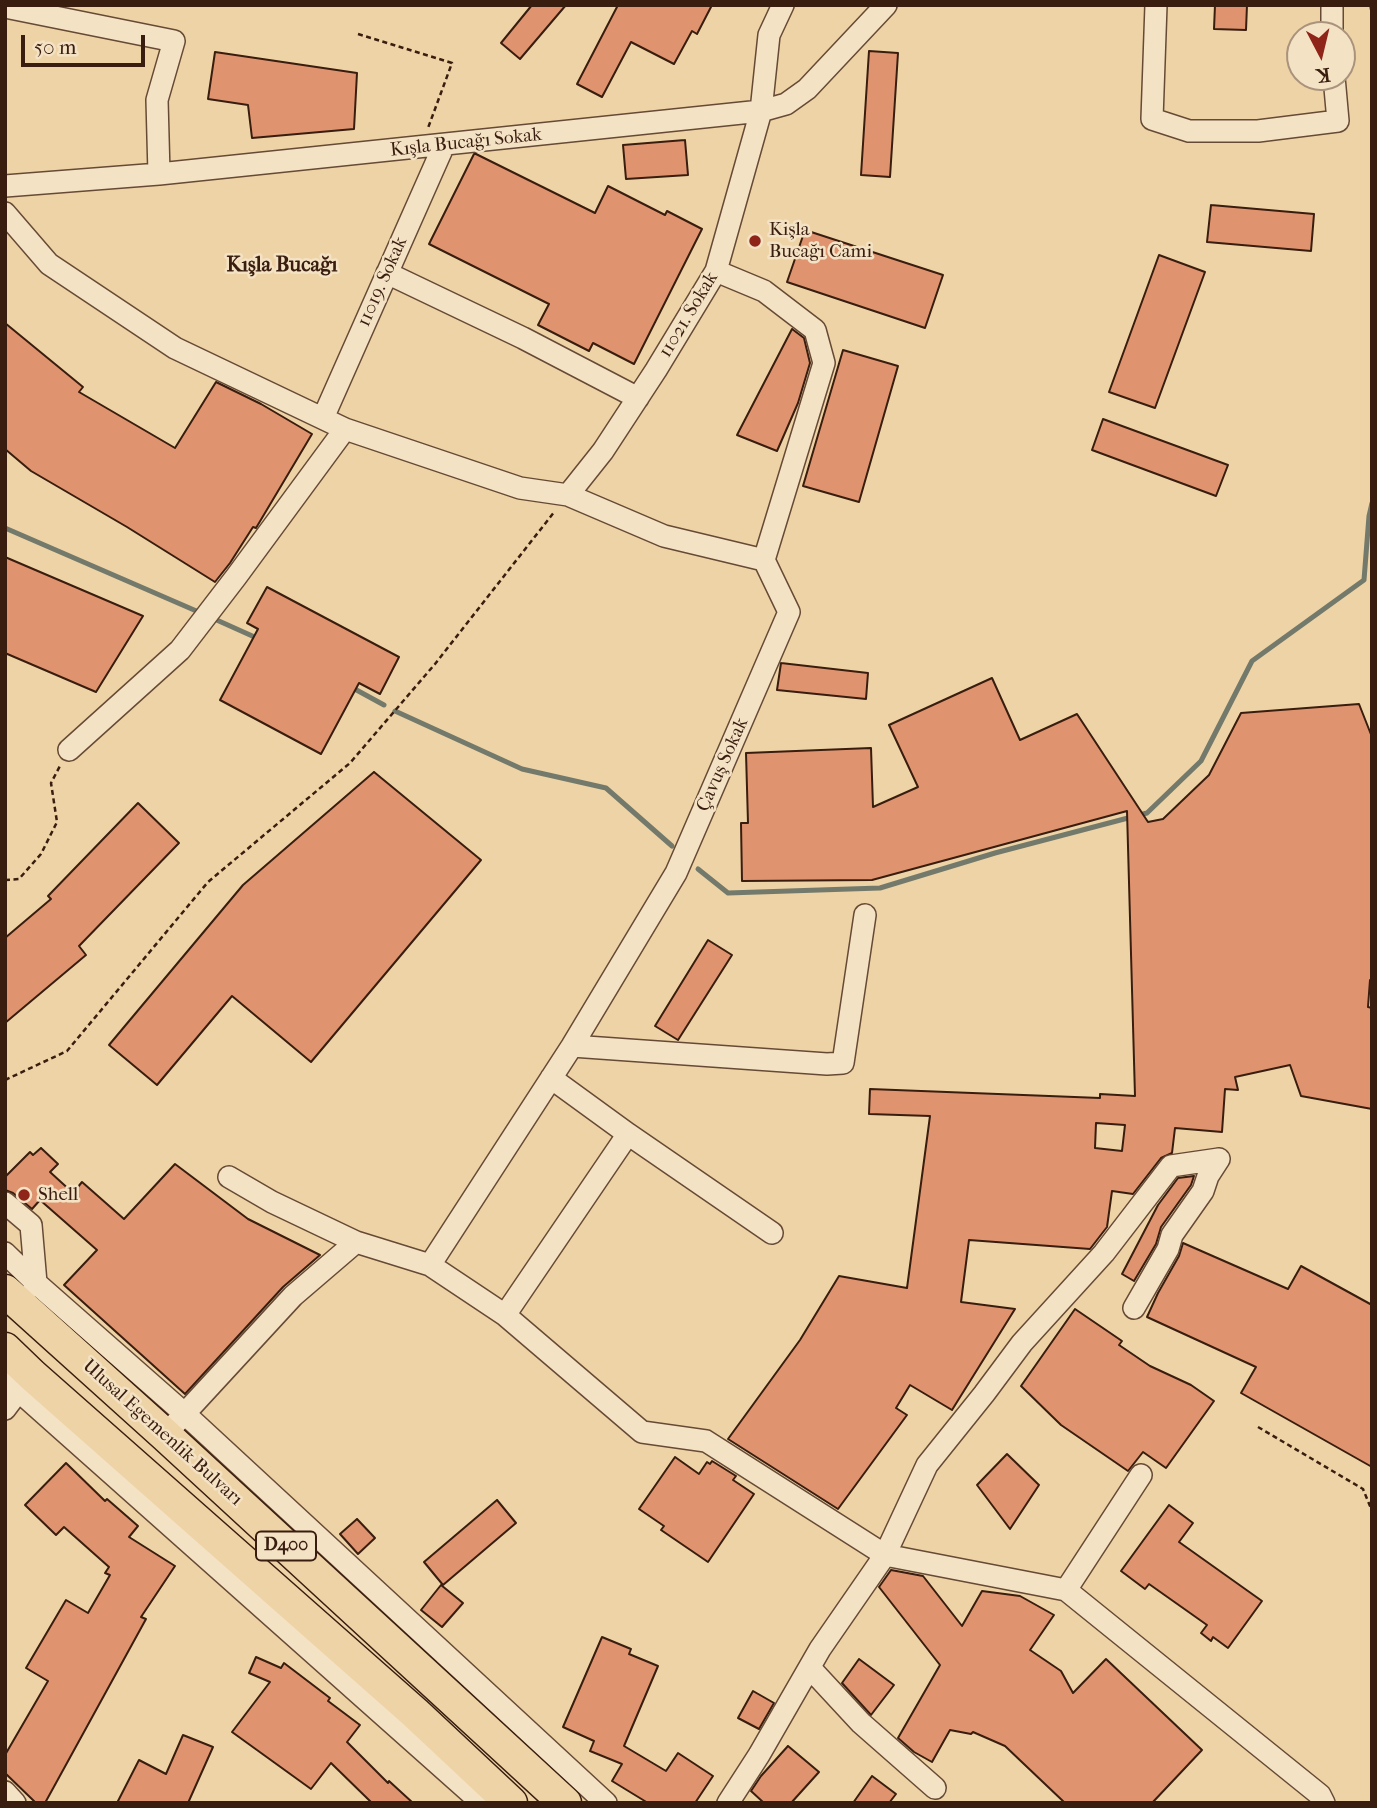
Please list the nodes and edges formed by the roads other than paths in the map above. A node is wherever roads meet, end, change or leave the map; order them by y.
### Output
1 (783, 5) edge
2 (886, 5) edge
3 (1156, 5) edge
4 (5, 7) edge
5 (1335, 91) edge
6 (761, 111) junction
7 (444, 145) junction
8 (159, 174) junction
9 (5, 186) edge
10 (5, 213) edge
11 (716, 271) junction
12 (387, 274) junction
13 (638, 398) junction
14 (323, 418) junction
15 (345, 429) junction
16 (568, 495) junction
17 (764, 560) junction
18 (69, 750) road end
19 (865, 915) dead end
20 (572, 1046) junction
21 (551, 1078) junction
22 (628, 1134) junction
23 (229, 1177) dead end
24 (5, 1203) edge
25 (772, 1233) dead end
26 (356, 1242) junction
27 (5, 1253) edge
28 (430, 1265) junction
29 (20, 1292) edge
30 (1134, 1308) dead end
31 (505, 1315) junction
32 (5, 1349) edge
33 (18, 1381) edge
34 (5, 1409) edge
35 (175, 1424) junction
36 (1141, 1475) dead end
37 (885, 1555) junction
38 (1066, 1590) junction
39 (810, 1668) junction
40 (935, 1788) dead end
41 (5, 1792) edge
42 (15, 1803) edge
43 (482, 1803) edge
44 (511, 1803) edge
45 (565, 1803) edge
46 (606, 1803) edge
47 (728, 1803) edge
48 (1324, 1803) edge

1 - 6 street, 11021. Sokak
2 - 6 street, Kışla Bucağı Sokak
3 - 5 street
4 - 8 street
6 - 7 street, Kışla Bucağı Sokak
6 - 11 street, 11021. Sokak
7 - 8 street, Kışla Bucağı Sokak
7 - 12 street, 11019. Sokak
8 - 9 street, Kışla Bucağı Sokak
10 - 14 street
11 - 13 street, 11021. Sokak
11 - 17 street
12 - 13 street
12 - 14 street, 11019. Sokak
13 - 16 street, 11021. Sokak
14 - 15 street
15 - 16 street
15 - 18 street
16 - 17 street
17 - 20 street, Çavuş Sokak
19 - 20 street
20 - 21 street, Çavuş Sokak
21 - 22 street
21 - 28 street, Çavuş Sokak
22 - 25 street
22 - 31 street
23 - 26 street
24 - 29 street
26 - 28 street
26 - 35 street
27 - 29 street
28 - 31 street
29 - 35 highway, Ulusal Egemenlik Bulvarı / D400
30 - 37 street
31 - 37 street
32 - 33 highway, D400
33 - 34 street
33 - 43 street
33 - 44 highway, D400
35 - 45 highway, Ulusal Egemenlik Bulvarı / D400
35 - 46 street
36 - 38 street
37 - 38 street
37 - 39 street
38 - 48 street
39 - 40 street
39 - 47 street
41 - 42 street

